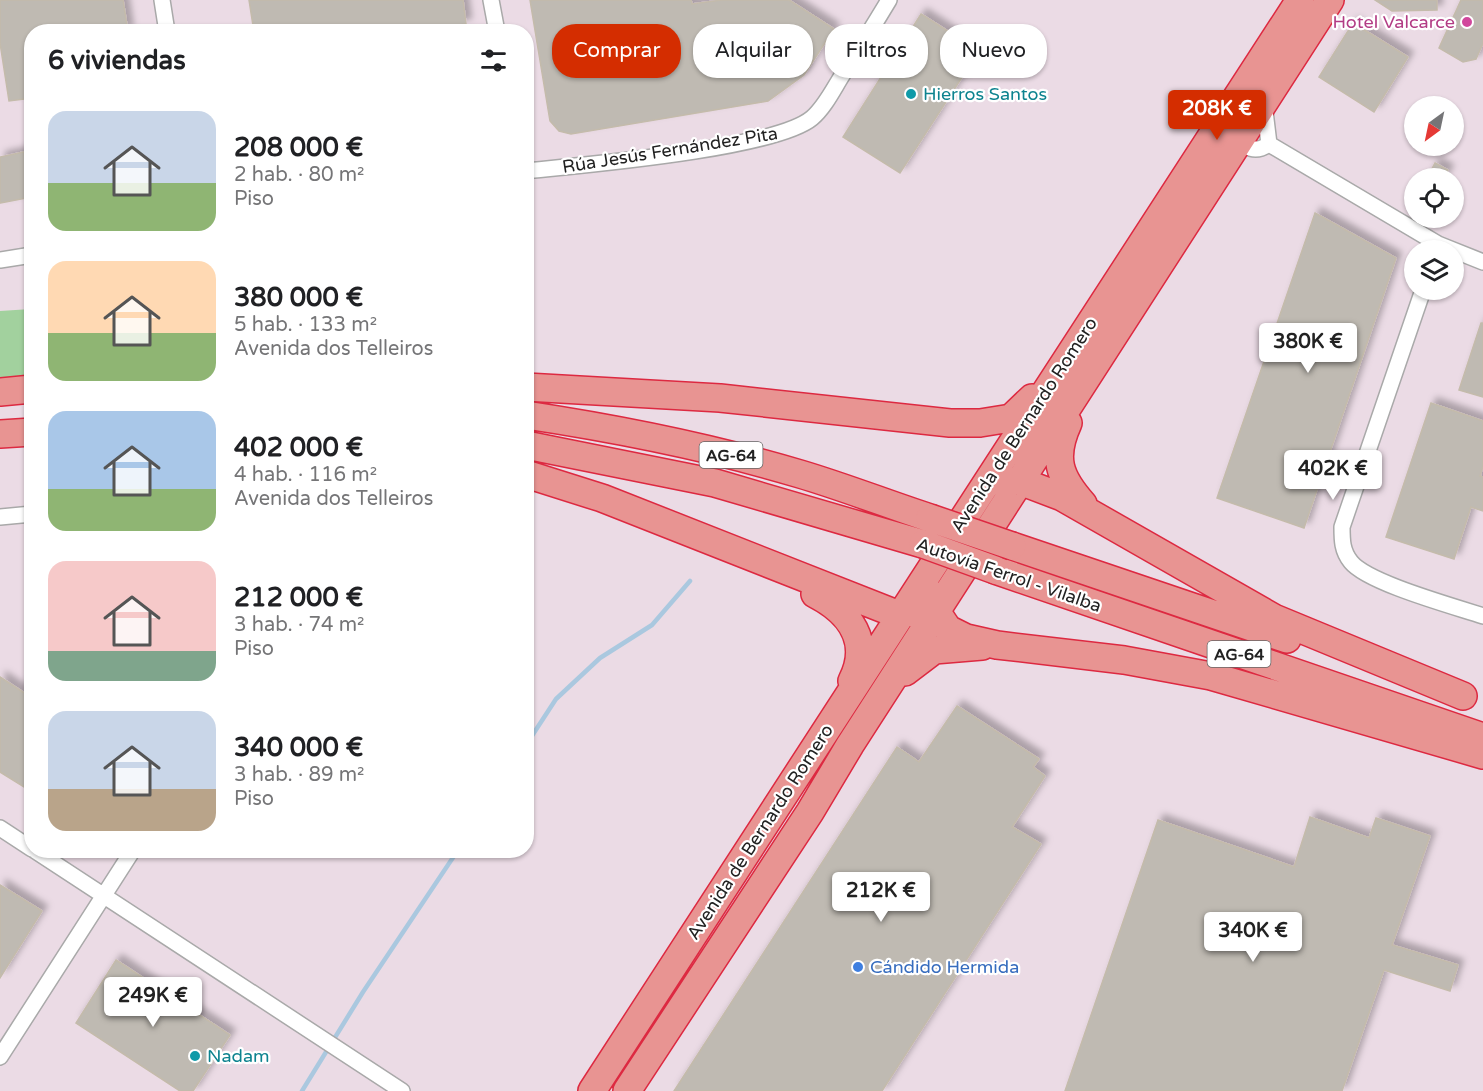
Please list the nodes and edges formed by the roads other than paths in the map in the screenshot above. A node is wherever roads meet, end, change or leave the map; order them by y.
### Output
1 (162, 0) edge
2 (491, 0) edge
3 (889, 0) edge
4 (1300, 0) edge
5 (1330, 0) edge
6 (166, 24) edge
7 (495, 24) edge
8 (1264, 103) junction
9 (1224, 119) junction
10 (1240, 142) junction
11 (1269, 144) junction
12 (534, 170) edge
13 (1426, 240) edge
14 (24, 256) edge
15 (1464, 256) edge
16 (0, 260) edge
17 (1483, 262) edge
18 (1420, 300) edge
19 (1070, 354) junction
20 (1092, 369) junction
21 (534, 387) edge
22 (24, 390) edge
23 (0, 392) edge
24 (534, 416) edge
25 (950, 423) junction
26 (24, 433) edge
27 (0, 435) edge
28 (534, 447) edge
29 (534, 477) edge
30 (1003, 483) junction
31 (1088, 510) junction
32 (24, 514) edge
33 (0, 517) edge
34 (690, 532) junction
35 (927, 574) junction
36 (940, 601) junction
37 (902, 613) junction
38 (1483, 616) edge
39 (997, 645) junction
40 (1473, 700) edge
41 (828, 727) junction
42 (1483, 737) edge
43 (850, 745) junction
44 (1483, 755) edge
45 (0, 828) edge
46 (24, 844) edge
47 (45, 858) edge
48 (128, 858) edge
49 (103, 897) junction
50 (0, 1057) edge
51 (402, 1091) edge
52 (592, 1091) edge
53 (627, 1091) edge

1 - 6 street
2 - 7 street
3 - 12 street, Rúa Jesús Fernández Pita
4 - 9 highway, Avenida de Bernardo Romero
5 - 8 highway, Avenida de Bernardo Romero
8 - 10 highway, Avenida de Bernardo Romero
8 - 11 street
9 - 10 street
9 - 19 highway, Avenida de Bernardo Romero
10 - 11 street
10 - 20 highway, Avenida de Bernardo Romero
11 - 13 street
14 - 16 street
15 - 17 street
18 - 38 street
19 - 25 highway
19 - 30 highway, Avenida de Bernardo Romero
20 - 30 highway, Avenida de Bernardo Romero
20 - 31 highway
21 - 25 highway
22 - 23 highway
24 - 40 highway, Autovía Ferrol - Vilalba / AG-64, bridge
25 - 30 highway
26 - 27 highway
28 - 42 highway, Autovía Ferrol - Vilalba / AG-64, bridge
29 - 34 highway
30 - 31 highway
30 - 35 highway, Avenida de Bernardo Romero
30 - 36 highway, Avenida de Bernardo Romero
31 - 40 highway
32 - 33 street
34 - 37 highway
34 - 41 highway
35 - 36 highway
35 - 37 highway, Avenida de Bernardo Romero
36 - 37 highway
36 - 39 highway
36 - 43 highway, Avenida de Bernardo Romero
37 - 41 highway, Avenida de Bernardo Romero
39 - 43 highway
39 - 44 highway
41 - 52 highway, Avenida de Bernardo Romero
43 - 53 highway, Avenida de Bernardo Romero
45 - 46 street
47 - 49 street
48 - 49 street
49 - 50 street
49 - 51 street

